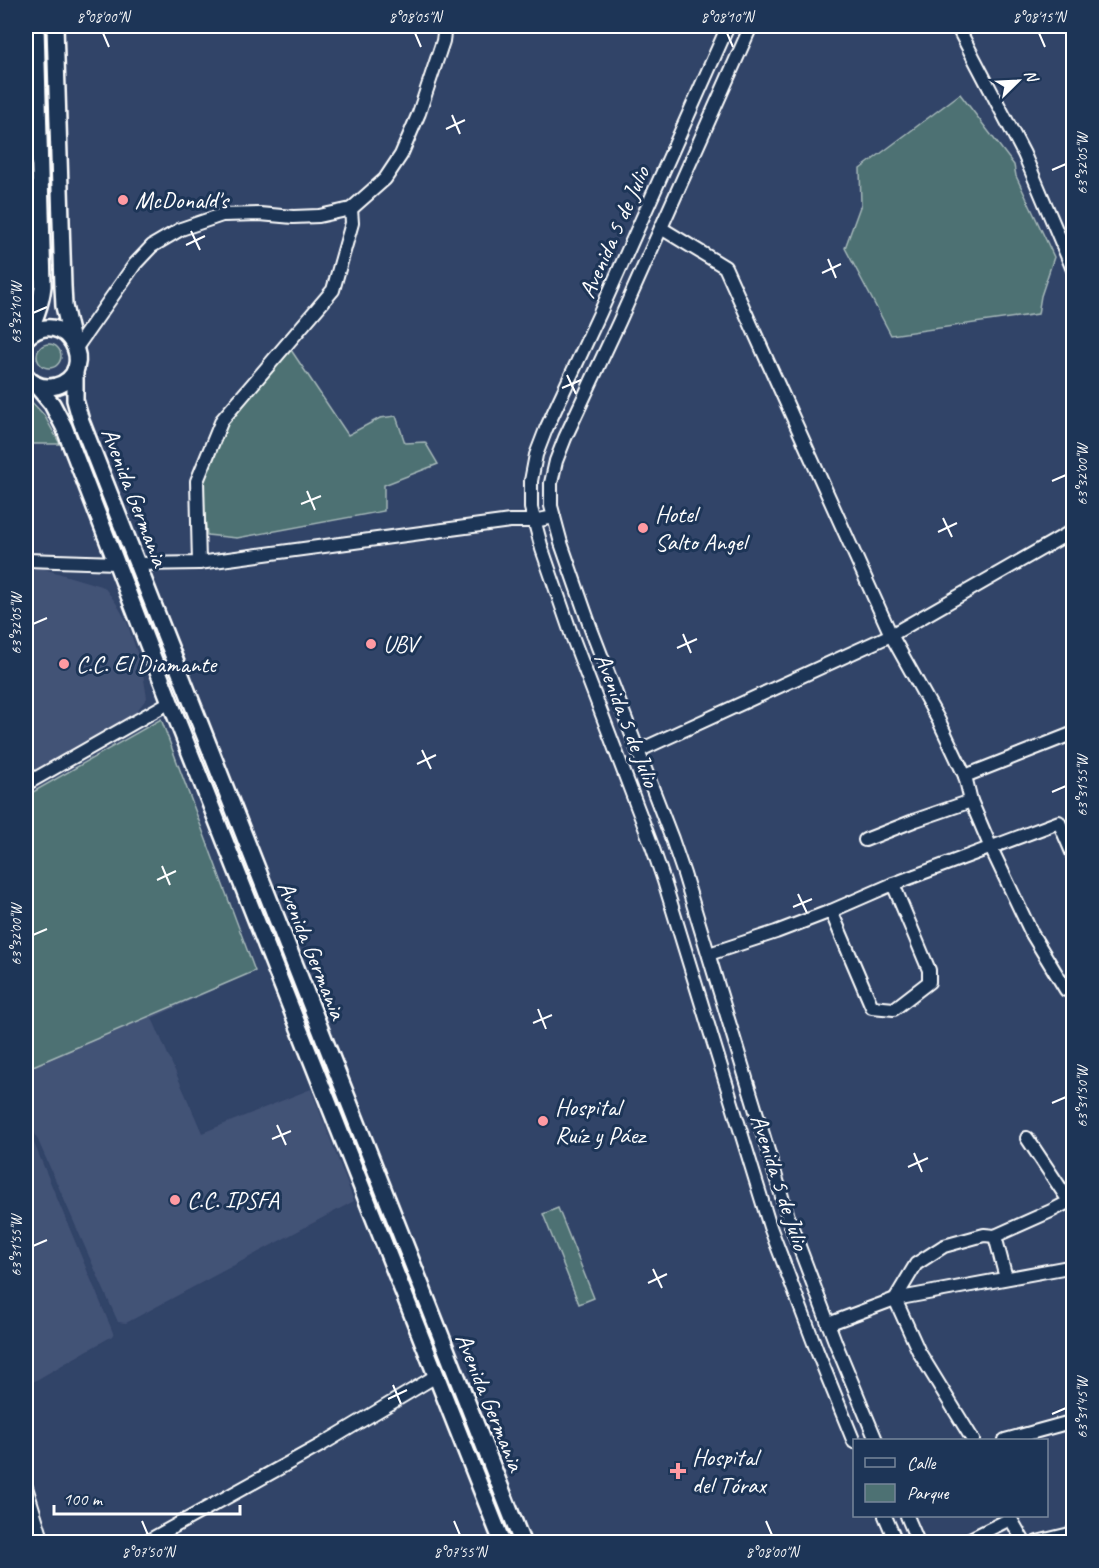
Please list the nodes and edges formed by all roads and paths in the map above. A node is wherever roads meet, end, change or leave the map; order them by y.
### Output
1 (36, 26) edge
2 (55, 26) edge
3 (445, 26) edge
4 (728, 26) edge
5 (751, 26) edge
6 (957, 26) edge
7 (31, 55) edge
8 (26, 88) edge
9 (38, 107) junction
10 (351, 209) junction
11 (660, 228) junction
12 (1074, 272) edge
13 (26, 338) edge
14 (74, 344) junction
15 (75, 370) junction
16 (30, 380) edge
17 (554, 517) junction
18 (534, 521) junction
19 (1074, 530) edge
20 (26, 560) edge
21 (117, 563) junction
22 (199, 563) junction
23 (137, 564) junction
24 (891, 635) junction
25 (170, 702) junction
26 (1074, 733) edge
27 (638, 751) junction
28 (965, 777) junction
29 (26, 784) edge
30 (971, 801) junction
31 (865, 840) dead end
32 (991, 848) junction
33 (1074, 857) edge
34 (893, 884) junction
35 (831, 910) junction
36 (709, 954) junction
37 (1066, 990) dead end
38 (1027, 1138) dead end
39 (1071, 1200) edge
40 (995, 1236) junction
41 (1074, 1266) edge
42 (1006, 1278) junction
43 (894, 1299) junction
44 (828, 1324) junction
45 (436, 1376) junction
46 (1074, 1421) edge
47 (854, 1439) edge
48 (876, 1439) edge
49 (972, 1439) edge
50 (1009, 1439) edge
51 (26, 1487) edge
52 (886, 1517) edge
53 (908, 1517) edge
54 (1009, 1517) edge
55 (1074, 1533) edge
56 (43, 1542) edge
57 (146, 1542) edge
58 (502, 1542) edge
59 (522, 1542) edge
60 (896, 1542) edge
61 (918, 1542) edge
62 (964, 1542) edge
63 (1024, 1542) edge
64 (1037, 1542) edge

1 - 7 street
2 - 14 street
3 - 10 street
4 - 18 street, Avenida 5 de Julio
5 - 11 street, Avenida 5 de Julio
6 - 12 street
7 - 9 street
8 - 9 street
9 - 13 street
10 - 14 street
10 - 22 street
11 - 17 street, Avenida 5 de Julio
11 - 24 street
13 - 14 street
14 - 15 street, Avenida Germania
15 - 16 street
15 - 23 street, Avenida Germania
16 - 21 street, Avenida Germania
17 - 18 street
17 - 27 street, Avenida 5 de Julio
18 - 22 street
18 - 47 street, Avenida 5 de Julio
19 - 24 street
20 - 21 street
21 - 25 street, Avenida Germania
22 - 23 street
23 - 59 street, Avenida Germania
24 - 27 street
24 - 28 street
25 - 29 street
25 - 45 street, Avenida Germania
26 - 28 street
27 - 36 street, Avenida 5 de Julio
28 - 30 street
30 - 31 street
30 - 32 street
32 - 33 street
32 - 34 street
32 - 37 street
34 - 35 street
34 - 35 street
35 - 36 street
36 - 44 street, Avenida 5 de Julio
38 - 39 street
39 - 40 street
40 - 42 street
40 - 43 street
41 - 42 street
42 - 43 street
43 - 44 street
43 - 49 street
44 - 48 street, Avenida 5 de Julio
45 - 57 street
45 - 58 street, Avenida Germania
46 - 50 street
51 - 56 street
52 - 60 street
53 - 61 street
54 - 62 street
54 - 63 street
55 - 64 street

